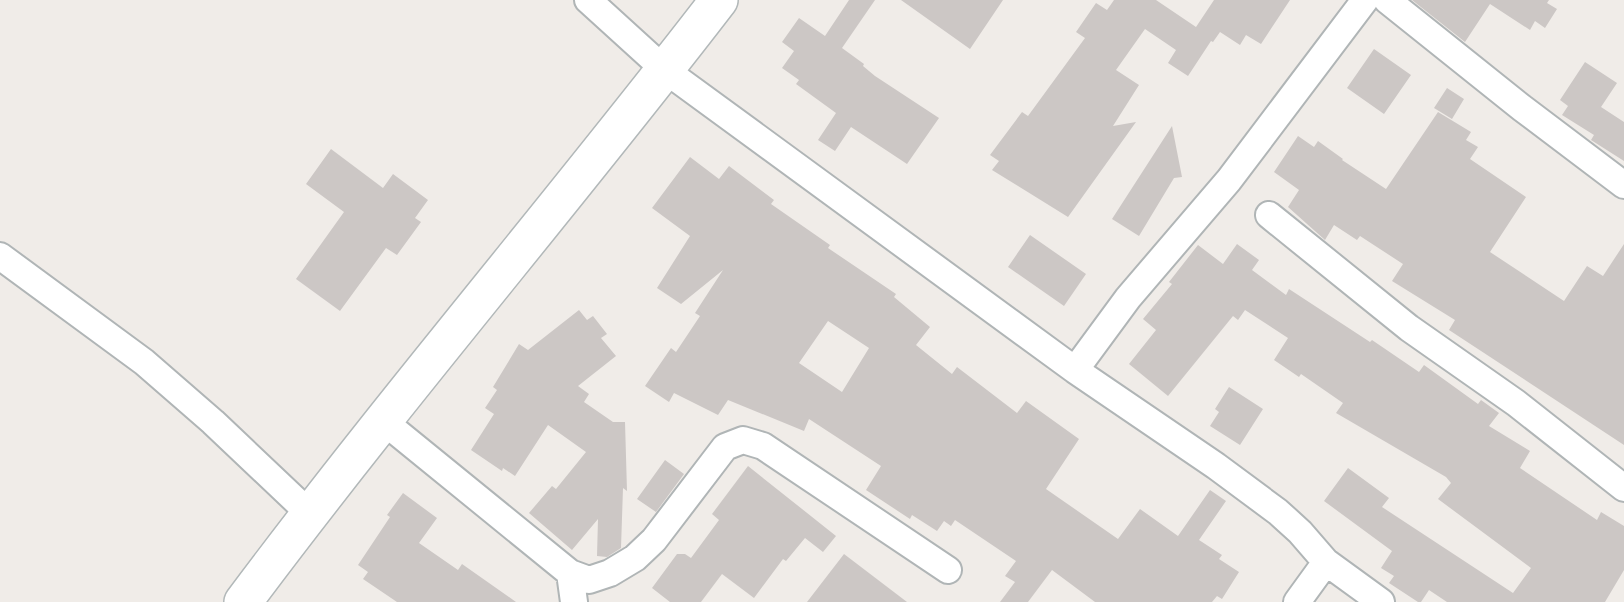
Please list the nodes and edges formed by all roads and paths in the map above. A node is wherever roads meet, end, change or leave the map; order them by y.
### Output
1 (588, 0) edge
2 (719, 0) edge
3 (1365, 0) edge
4 (1387, 0) edge
5 (665, 70) junction
6 (1624, 185) edge
7 (1269, 215) dead end
8 (0, 256) edge
9 (1075, 370) junction
10 (382, 420) junction
11 (1624, 488) edge
12 (309, 513) junction
13 (1326, 562) junction
14 (948, 570) dead end
15 (570, 573) junction
16 (243, 602) edge
17 (574, 602) edge
18 (1297, 602) edge
19 (1381, 602) edge

1 - 5 street
2 - 5 street
3 - 9 street
4 - 6 street
5 - 9 street
5 - 10 street
7 - 11 street
8 - 12 street
9 - 13 street
10 - 12 street
10 - 15 street
12 - 16 street
13 - 18 street
13 - 19 street
14 - 15 street
15 - 17 street

